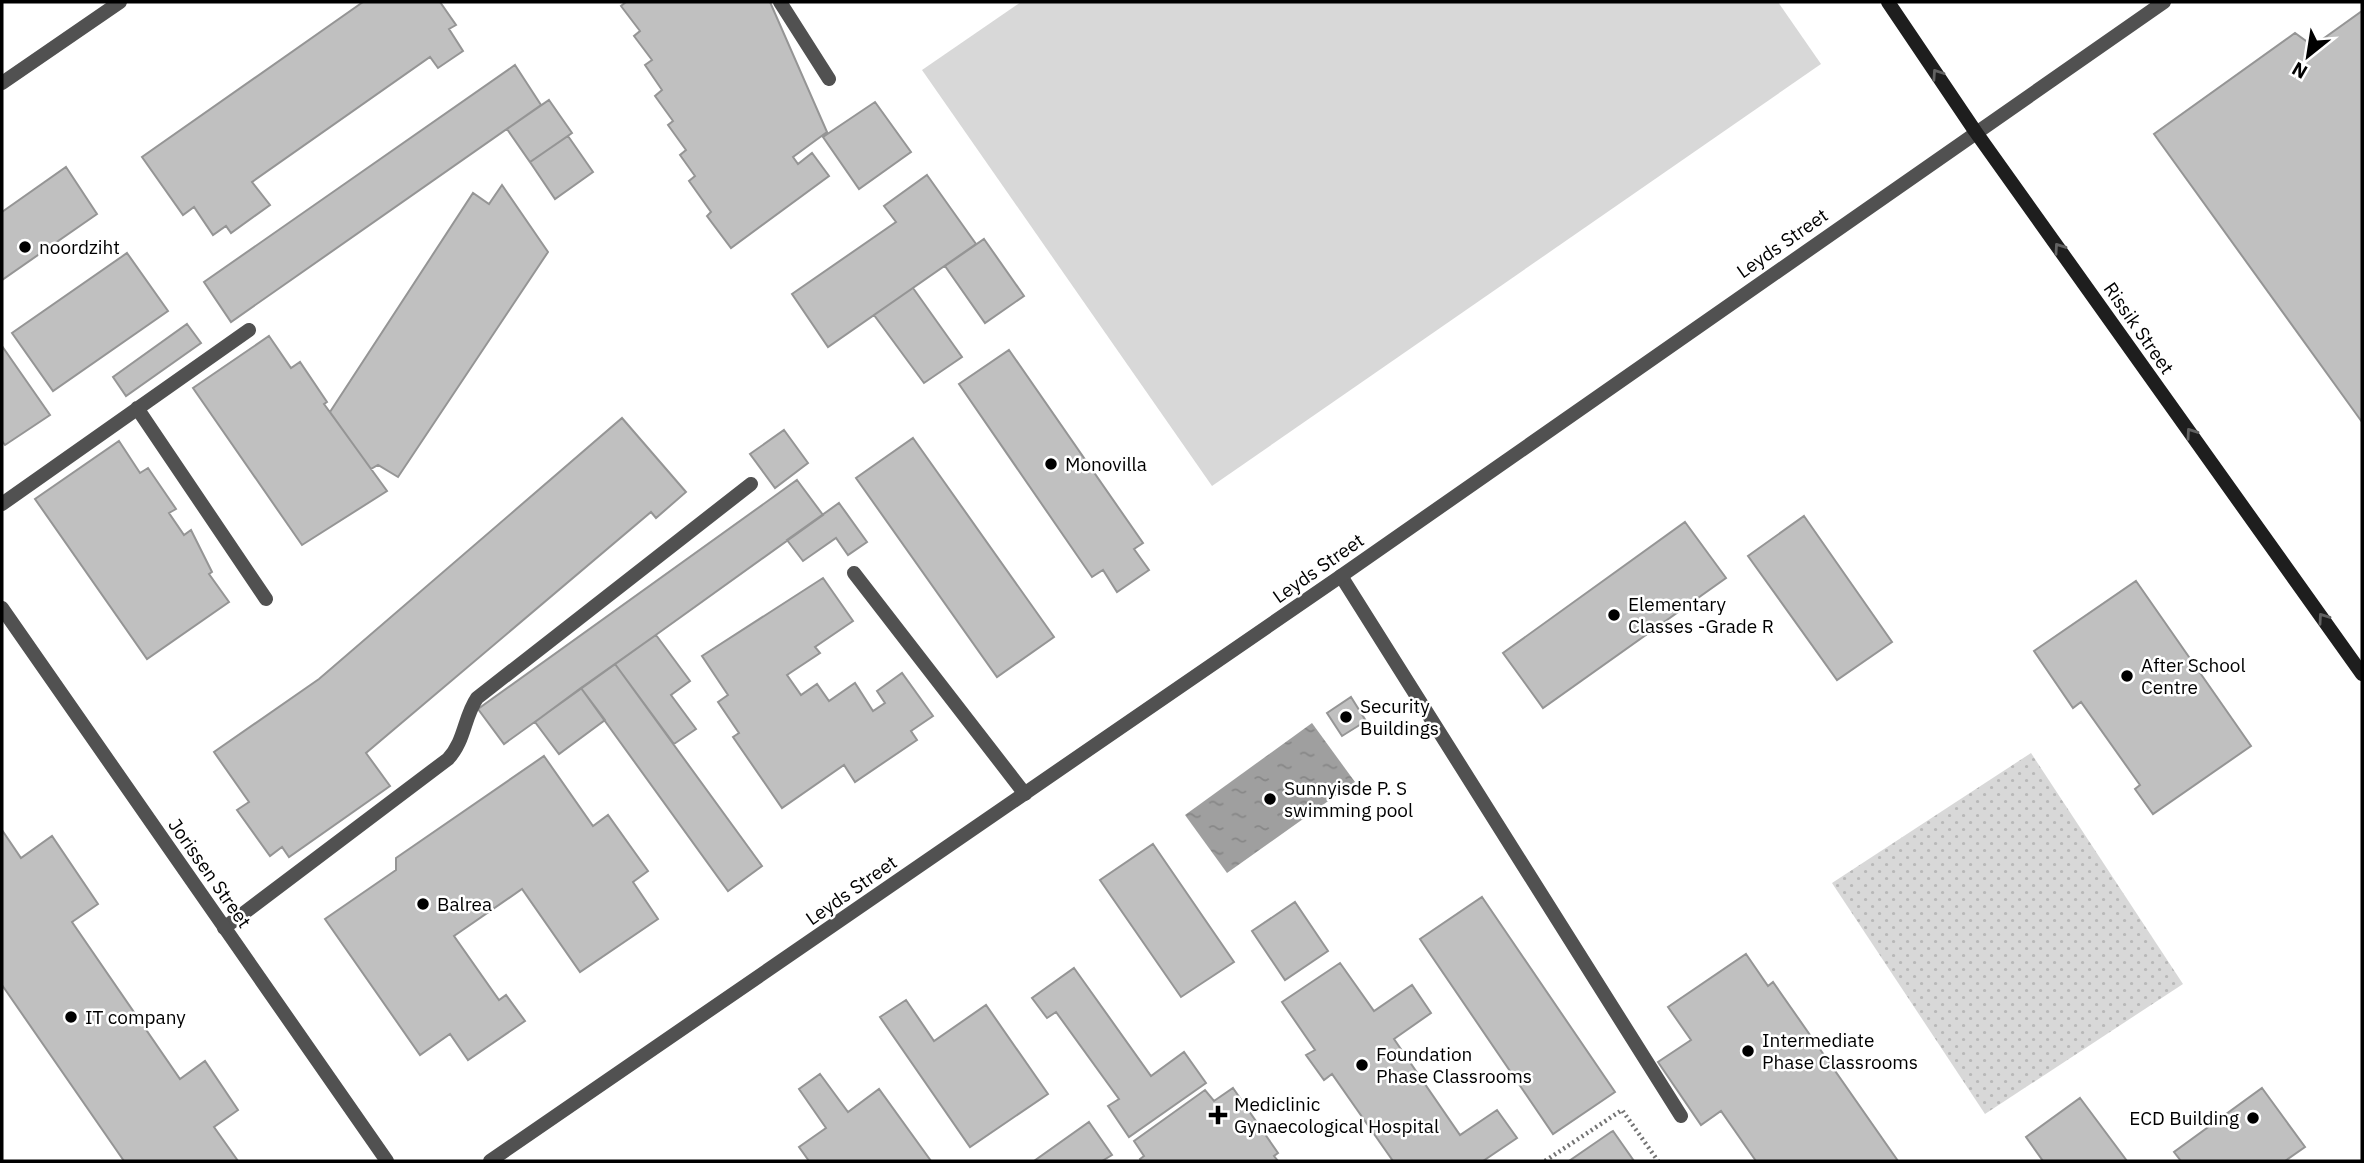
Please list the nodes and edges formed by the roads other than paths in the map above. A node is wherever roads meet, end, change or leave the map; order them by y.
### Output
1 (120, 2) edge
2 (780, 2) edge
3 (1888, 2) edge
4 (2164, 2) edge
5 (829, 79) dead end
6 (2, 83) edge
7 (1975, 131) junction
8 (249, 330) dead end
9 (137, 408) junction
10 (751, 484) dead end
11 (2, 504) edge
12 (854, 573) dead end
13 (1341, 576) junction
14 (266, 598) dead end
15 (2, 608) edge
16 (2362, 674) edge
17 (1025, 794) junction
18 (225, 928) junction
19 (1681, 1116) dead end
20 (387, 1161) edge
21 (490, 1161) edge

1 - 6 street
2 - 5 street
7 -> 3 main road, Rissik Street
4 - 7 street, Leyds Street
7 - 13 street, Leyds Street
16 -> 7 main road, Rissik Street
8 - 9 street
9 - 11 street
9 - 14 street
10 - 18 street
12 - 17 street
13 - 17 street, Leyds Street
13 - 19 street
15 - 18 street, Jorissen Street
17 - 21 street, Leyds Street
18 - 20 street, Jorissen Street

